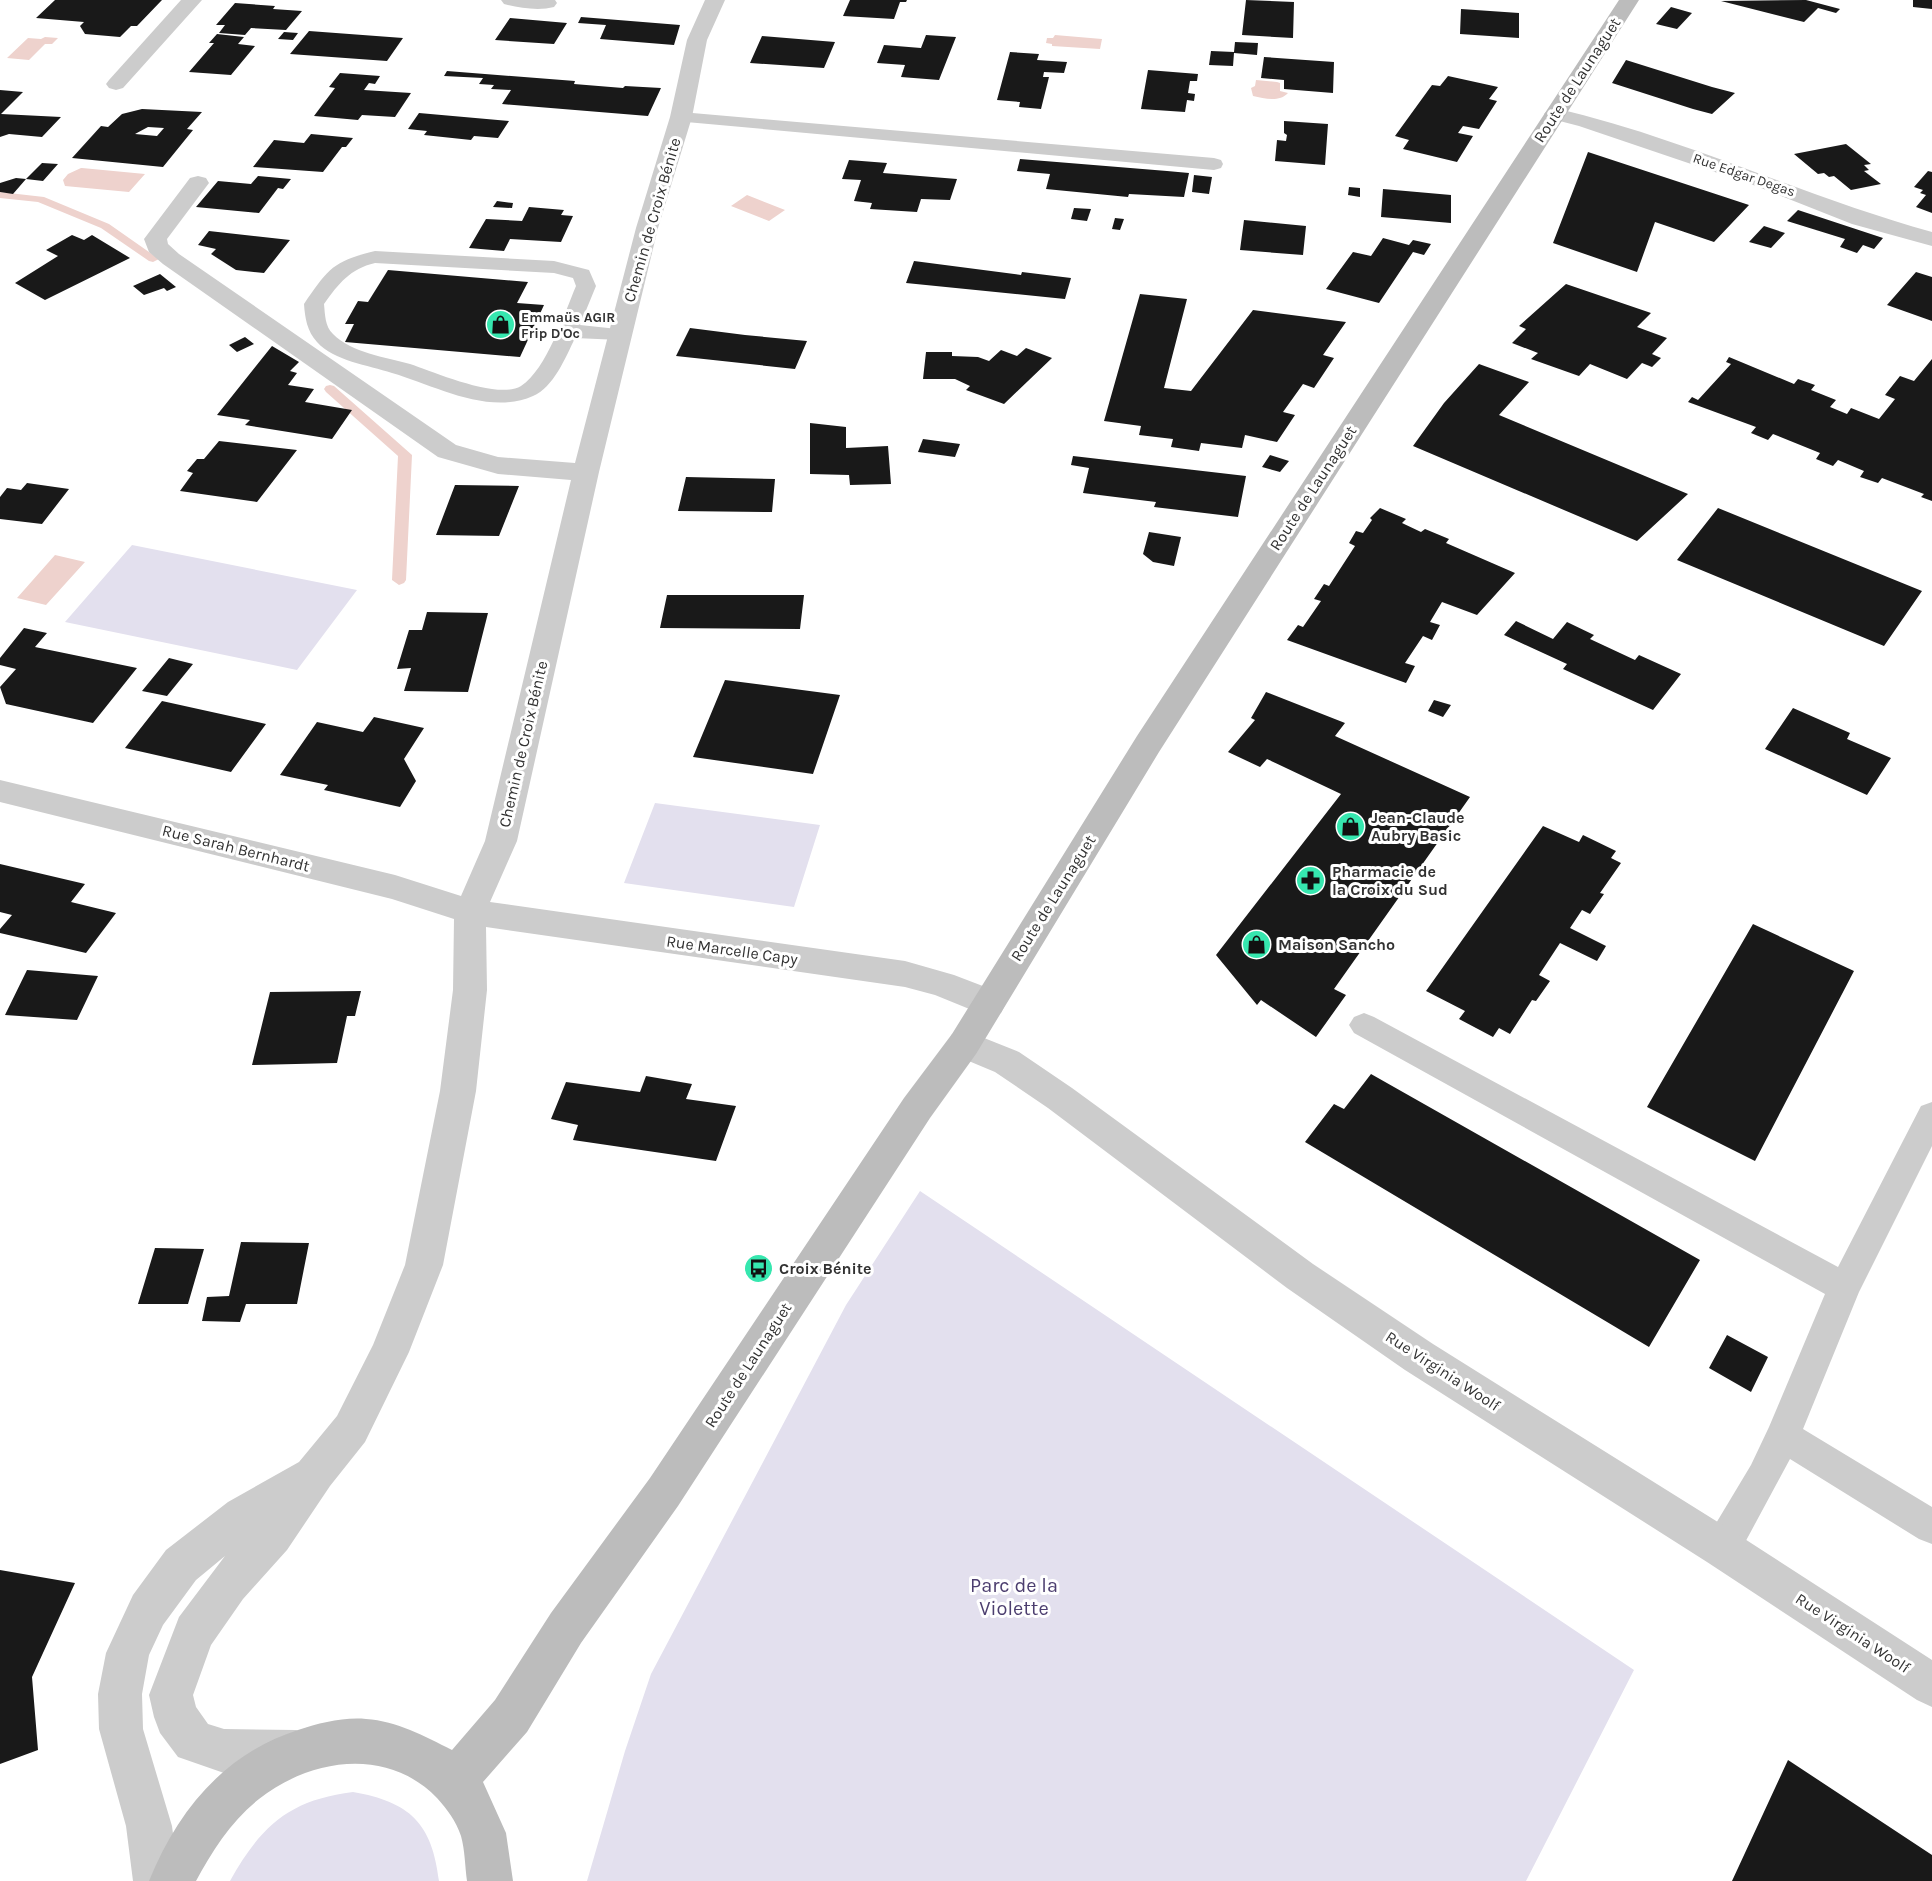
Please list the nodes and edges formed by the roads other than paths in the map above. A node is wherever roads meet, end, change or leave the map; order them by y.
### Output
1 (192, 0) edge
2 (511, 0) edge
3 (715, 0) edge
4 (1629, 0) edge
5 (547, 3) dead end
6 (116, 84) dead end
7 (1555, 114) junction
8 (681, 117) junction
9 (1214, 164) dead end
10 (198, 183) dead end
11 (1932, 239) edge
12 (567, 331) junction
13 (620, 334) junction
14 (586, 472) junction
15 (0, 791) edge
16 (470, 912) junction
17 (990, 1003) junction
18 (1364, 1025) dead end
19 (964, 1044) junction
20 (1932, 1115) edge
21 (1844, 1288) junction
22 (1783, 1436) junction
23 (316, 1472) junction
24 (1932, 1527) edge
25 (1722, 1548) junction
26 (1932, 1685) edge
27 (298, 1752) junction
28 (454, 1781) junction
29 (156, 1881) edge
30 (172, 1881) edge
31 (490, 1881) edge

1 - 6 street
2 - 5 street
3 - 8 street, Chemin de Croix Bénite
4 - 7 main road, Route de Launaguet
7 - 11 street, Rue Edgar Degas
7 - 17 main road, Route de Launaguet
8 - 9 lane
8 - 13 street, Chemin de Croix Bénite
10 - 14 street
12 - 12 lane
12 - 13 lane
13 - 14 street, Chemin de Croix Bénite
14 - 16 street, Chemin de Croix Bénite
15 - 16 street, Rue Sarah Bernhardt
16 - 17 street, Rue Marcelle Capy
16 - 23 street, Chemin de Croix Bénite
17 - 19 main road, Route de Launaguet
18 - 21 lane
19 - 25 street, Rue Virginia Woolf
19 - 28 main road, Route de Launaguet
20 - 21 lane
21 - 22 lane
22 - 24 lane
22 - 25 lane
23 - 27 street, Chemin de Croix Bénite
23 - 29 street, Chemin de Croix Bénite
25 - 26 street, Rue Virginia Woolf
27 - 28 main road
27 - 30 main road
28 - 31 main road

